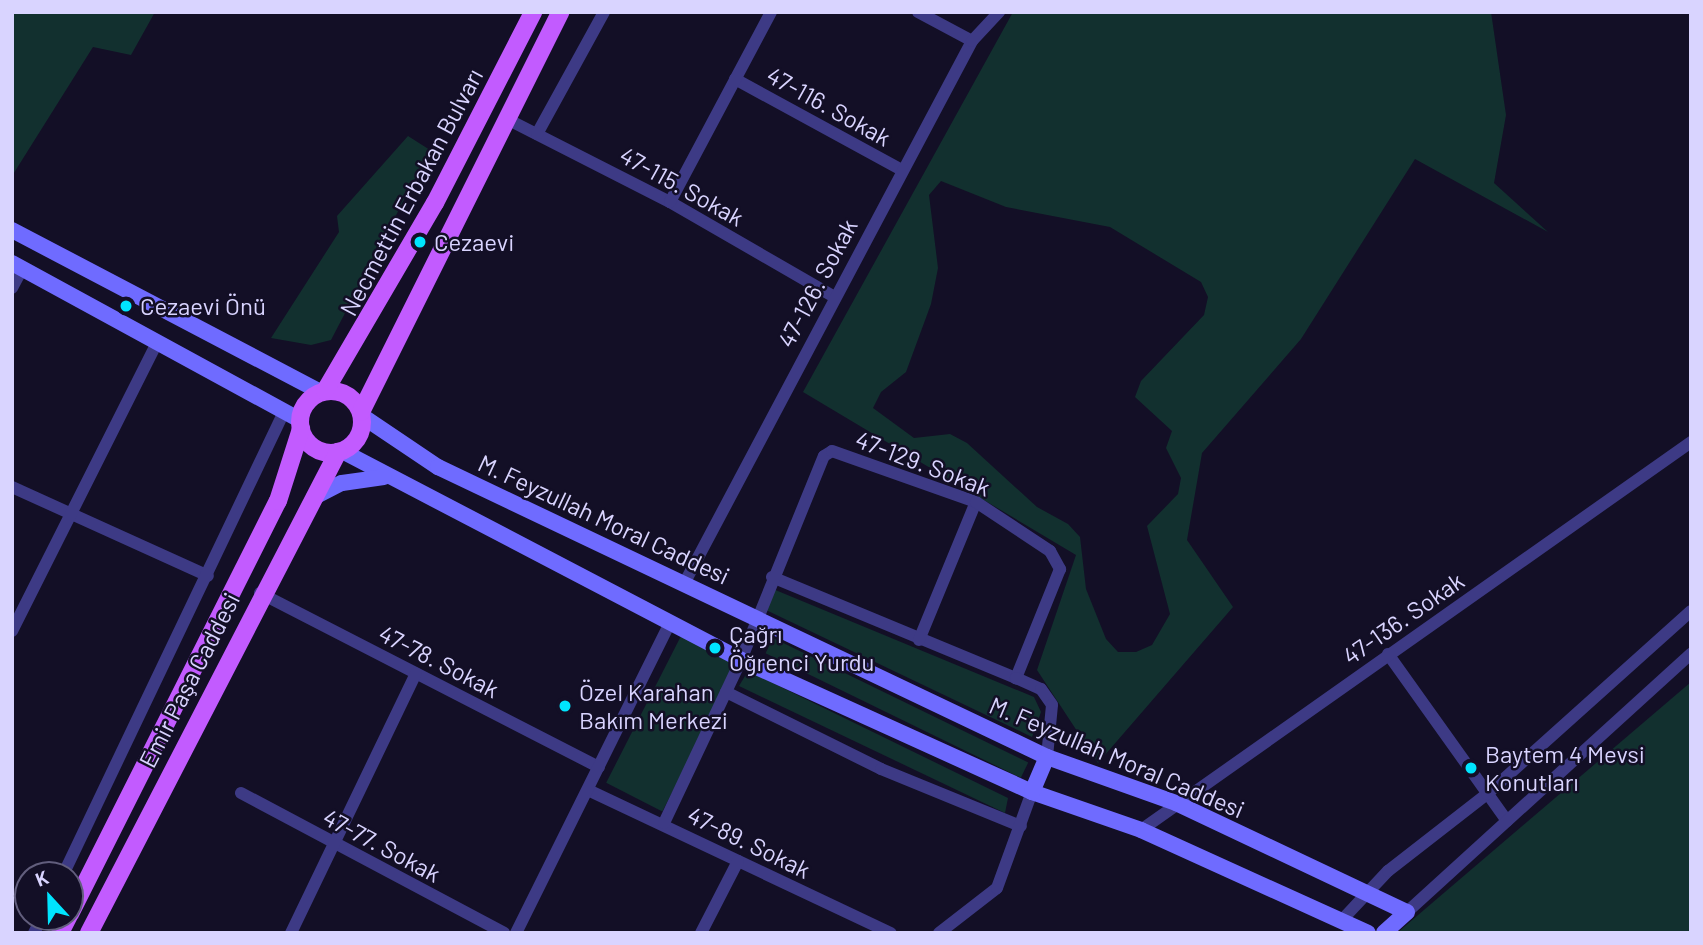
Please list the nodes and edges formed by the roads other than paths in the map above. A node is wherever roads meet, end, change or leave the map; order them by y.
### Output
1 (533, 12) edge
2 (560, 12) edge
3 (604, 12) edge
4 (771, 12) edge
5 (918, 12) edge
6 (999, 12) edge
7 (972, 41) junction
8 (735, 79) junction
9 (508, 119) junction
10 (537, 134) junction
11 (902, 170) junction
12 (670, 202) junction
13 (12, 230) edge
14 (17, 266) edge
15 (12, 288) edge
16 (833, 296) junction
17 (155, 347) junction
18 (323, 391) junction
19 (362, 414) junction
20 (282, 416) junction
21 (300, 425) junction
22 (1691, 442) edge
23 (340, 452) junction
24 (384, 477) junction
25 (12, 486) edge
26 (314, 497) junction
27 (976, 502) junction
28 (70, 513) junction
29 (208, 576) junction
30 (772, 576) junction
31 (685, 582) junction
32 (260, 593) junction
33 (1691, 611) edge
34 (756, 616) junction
35 (669, 625) junction
36 (12, 631) edge
37 (919, 640) junction
38 (1388, 654) junction
39 (1691, 654) edge
40 (741, 660) junction
41 (416, 673) junction
42 (1016, 678) junction
43 (726, 692) junction
44 (1046, 757) junction
45 (599, 767) junction
46 (588, 790) junction
47 (1032, 792) junction
48 (241, 793) dead end
49 (1487, 794) junction
50 (1176, 803) junction
51 (1507, 821) junction
52 (664, 823) junction
53 (1021, 826) junction
54 (1141, 830) junction
55 (334, 843) junction
56 (70, 861) edge
57 (738, 861) junction
58 (84, 885) edge
59 (1367, 893) junction
60 (1407, 912) junction
61 (1341, 921) junction
62 (89, 933) edge
63 (291, 933) edge
64 (504, 933) edge
65 (516, 933) edge
66 (701, 933) edge
67 (891, 933) edge
68 (939, 933) edge
69 (1368, 933) edge
70 (1384, 933) edge

1 - 18 main road, Necmettin Erbakan Bulvarı
2 - 9 main road, Necmettin Erbakan Bulvarı
3 - 10 street
4 - 8 street
5 - 7 street
6 - 7 street, 47-126. Sokak
7 - 11 street, 47-126. Sokak
8 - 11 street, 47-116. Sokak
8 - 12 street
9 - 10 street, 47-115. Sokak
9 - 19 main road, Necmettin Erbakan Bulvarı
10 - 12 street, 47-115. Sokak
11 - 16 street, 47-126. Sokak
12 - 16 street, 47-115. Sokak
13 - 18 main road
14 - 15 street
14 - 17 main road
16 - 31 street, 47-126. Sokak
17 - 20 main road
17 - 28 street
18 - 19 main road
18 - 21 main road, Necmettin Erbakan Bulvarı
19 - 23 main road, Necmettin Erbakan Bulvarı
19 - 31 main road, M. Feyzullah Moral Caddesi
20 - 21 main road
20 - 29 street
21 - 23 main road
21 - 58 main road, Emir Paşa Caddesi
22 - 38 street, 47-136. Sokak
23 - 24 main road
23 - 26 main road, Emir Paşa Caddesi
24 - 26 main road
24 - 35 main road
25 - 28 street
26 - 32 main road, Emir Paşa Caddesi
27 - 30 street, 47-129. Sokak
27 - 37 street
27 - 42 street, 47-129. Sokak
28 - 29 street
28 - 36 street
29 - 56 street
30 - 34 street
30 - 37 street
31 - 34 main road, M. Feyzullah Moral Caddesi
32 - 41 street, 47-78. Sokak
32 - 62 main road, Emir Paşa Caddesi
33 - 49 street
34 - 40 street
34 - 44 main road, M. Feyzullah Moral Caddesi
35 - 40 main road
35 - 45 street
37 - 42 street
38 - 49 street
38 - 50 street, 47-136. Sokak
39 - 51 street
40 - 43 street
40 - 47 main road
41 - 45 street, 47-78. Sokak
41 - 55 street
42 - 44 street
43 - 52 street
43 - 53 street
44 - 47 main road
44 - 50 main road, M. Feyzullah Moral Caddesi
45 - 46 street
46 - 52 street, 47-89. Sokak
46 - 65 street
47 - 53 street
47 - 54 main road
48 - 55 street, 47-77. Sokak
49 - 51 street
49 - 59 street
50 - 54 street, 47-136. Sokak
50 - 59 main road, M. Feyzullah Moral Caddesi
51 - 60 street
52 - 57 street, 47-89. Sokak
53 - 68 street
54 - 61 main road
55 - 63 street
55 - 64 street, 47-77. Sokak
57 - 66 street
57 - 67 street, 47-89. Sokak
59 - 60 main road, M. Feyzullah Moral Caddesi
59 - 61 street
60 - 70 main road
61 - 69 main road

